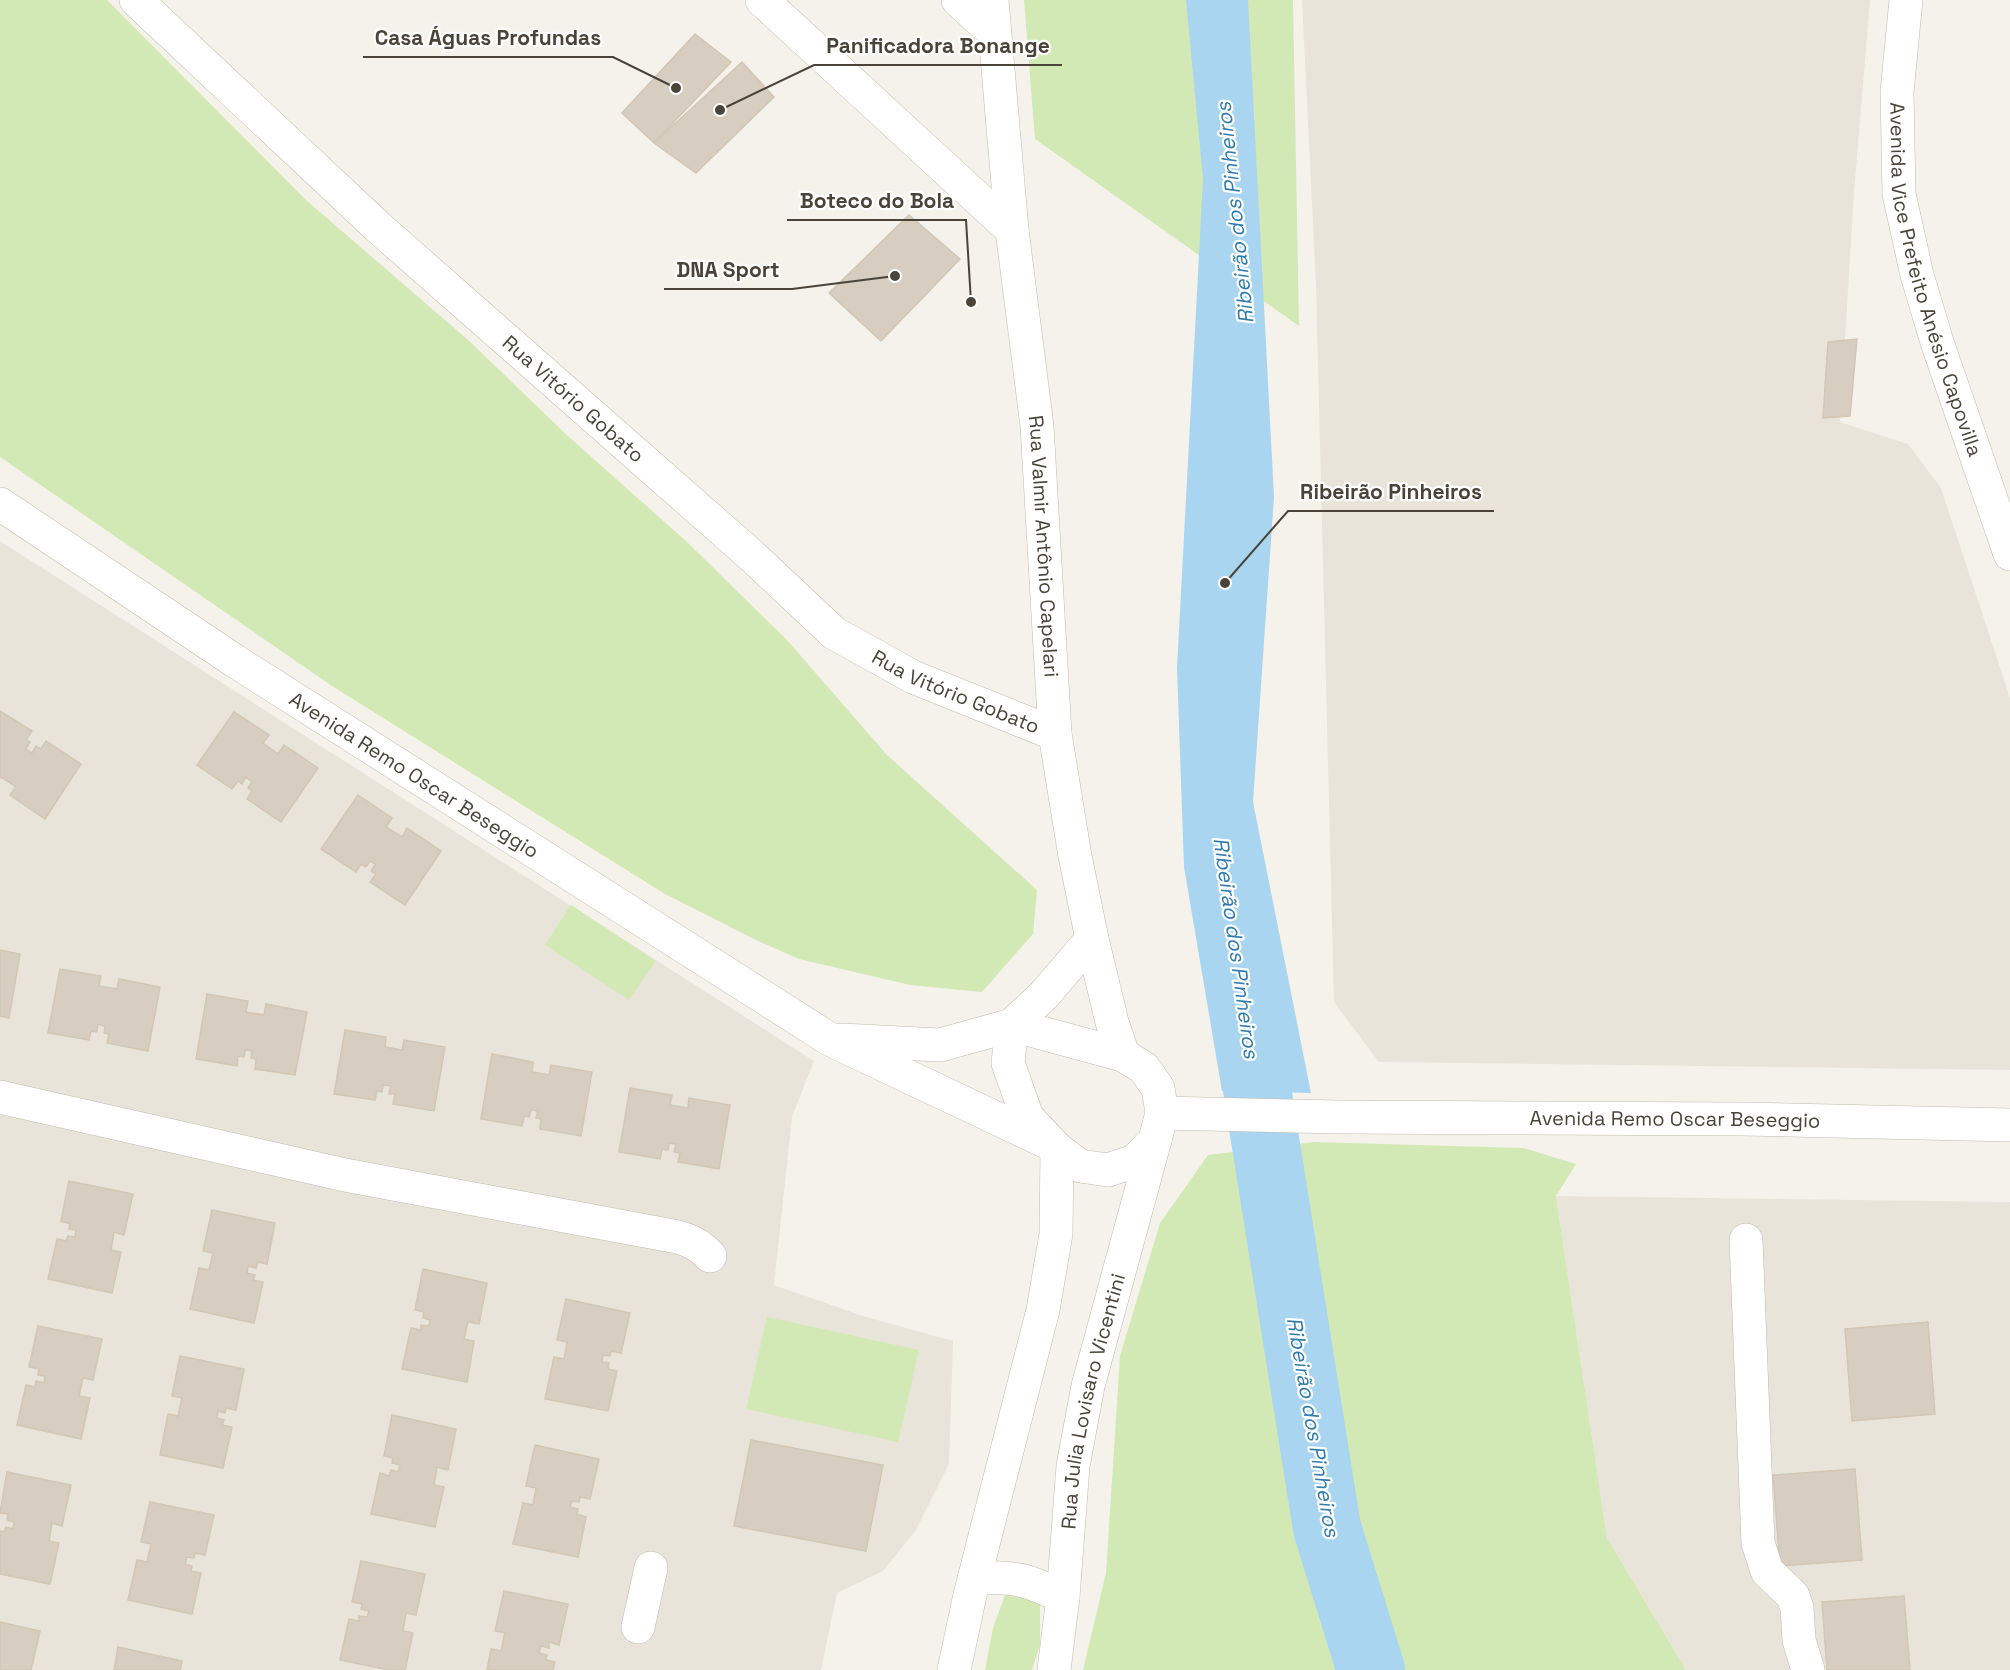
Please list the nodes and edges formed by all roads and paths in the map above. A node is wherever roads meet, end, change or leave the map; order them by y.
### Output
1 (136, 0) edge
2 (762, 0) edge
3 (958, 0) edge
4 (992, 0) edge
5 (1906, 0) edge
6 (994, 33) junction
7 (1012, 231) junction
8 (0, 504) edge
9 (2010, 554) edge
10 (1054, 734) junction
11 (1092, 939) junction
12 (1012, 1025) junction
13 (831, 1040) junction
14 (1123, 1055) junction
15 (0, 1097) edge
16 (2010, 1125) edge
17 (1159, 1126) junction
18 (1055, 1147) junction
19 (1746, 1240) dead end
20 (710, 1256) dead end
21 (651, 1568) dead end
22 (974, 1578) junction
23 (1063, 1597) junction
24 (639, 1627) dead end
25 (954, 1670) edge
26 (1054, 1670) edge
27 (1808, 1670) edge

1 - 10 street, Rua Vitório Gobato
2 - 7 street
3 - 6 street
4 - 6 street, Rua Valmir Antônio Capelari
5 - 9 street, Avenida Vice Prefeito Anésio Capovilla
6 - 7 street, Rua Valmir Antônio Capelari
7 - 10 street, Rua Valmir Antônio Capelari
8 - 13 street, Avenida Remo Oscar Beseggio
10 - 11 street, Rua Valmir Antônio Capelari
11 - 12 street, Avenida Remo Oscar Beseggio
11 - 14 street, Rua Valmir Antônio Capelari
12 - 13 street, Avenida Remo Oscar Beseggio
12 - 14 street
12 - 18 street
13 - 18 street, Avenida Remo Oscar Beseggio
14 - 17 street
15 - 20 street
16 - 17 street, Avenida Remo Oscar Beseggio
17 - 18 street
17 - 23 street, Rua Julia Lovisaro Vicentini
18 - 22 street
19 - 27 street
21 - 24 street
22 - 23 street
22 - 25 street
23 - 26 street, Rua Julia Lovisaro Vicentini

